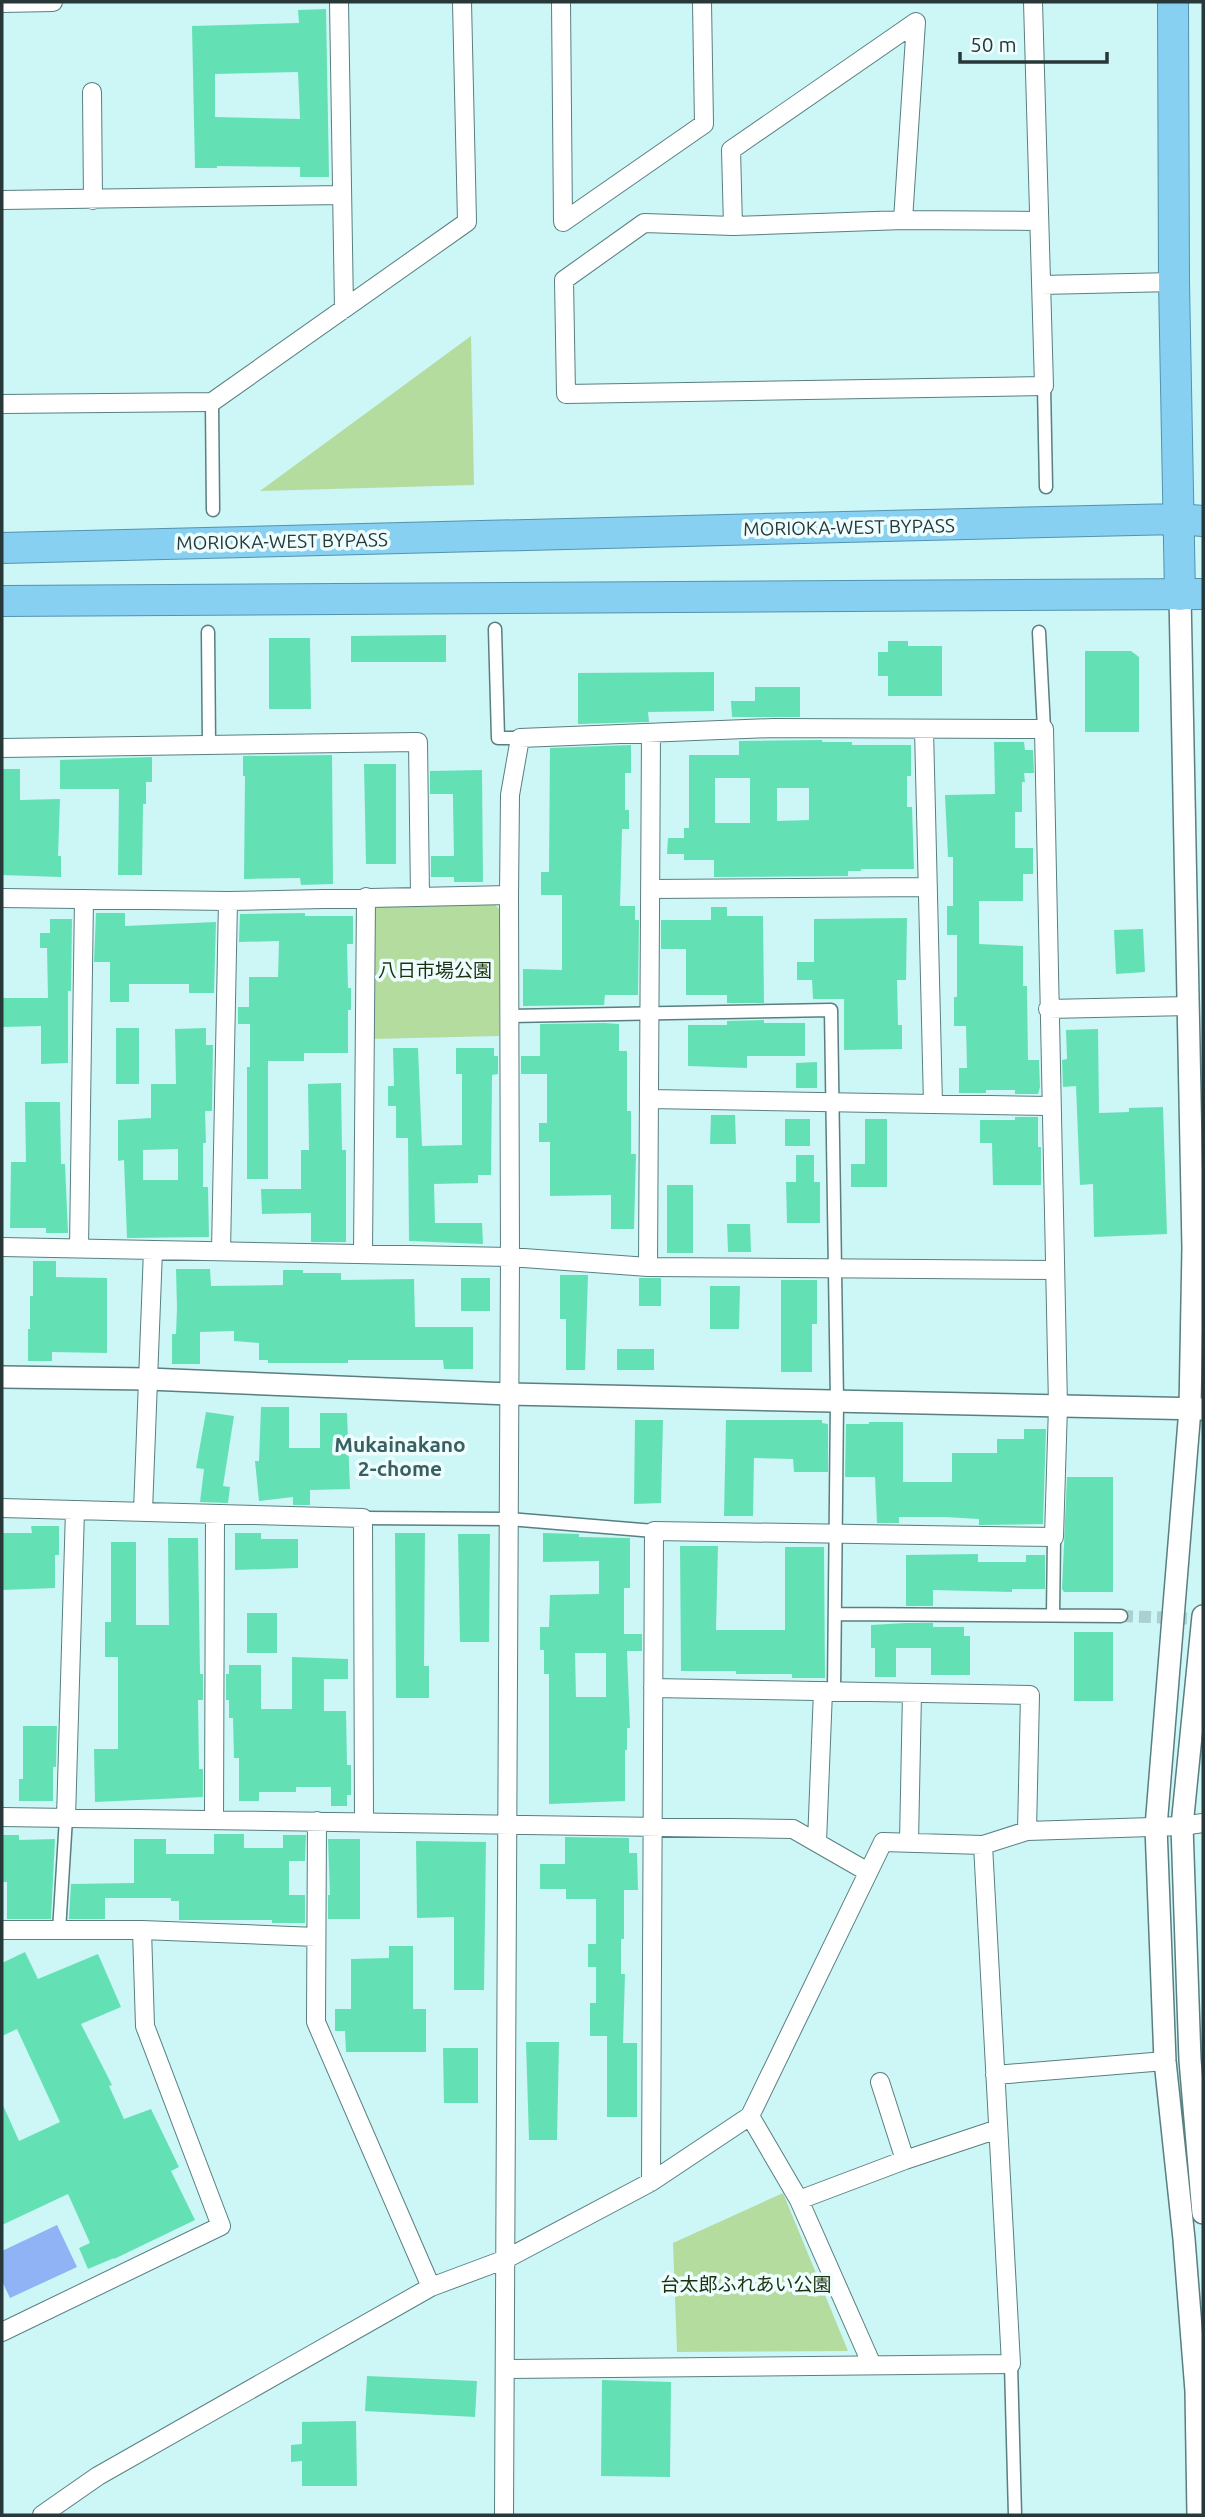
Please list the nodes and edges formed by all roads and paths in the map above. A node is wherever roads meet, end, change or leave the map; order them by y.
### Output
1 (53, 2) edge
2 (339, 2) edge
3 (462, 2) edge
4 (561, 2) edge
5 (702, 2) edge
6 (1033, 2) edge
7 (1173, 2) edge
8 (2, 3) edge
9 (92, 92) dead end
10 (342, 195) junction
11 (2, 200) edge
12 (93, 200) junction
13 (904, 220) junction
14 (1039, 221) junction
15 (733, 226) junction
16 (1174, 282) junction
17 (1041, 285) junction
18 (344, 309) junction
19 (1045, 386) junction
20 (212, 402) junction
21 (2, 404) edge
22 (1046, 487) dead end
23 (214, 510) dead end
24 (1191, 520) edge
25 (2, 548) edge
26 (1192, 594) edge
27 (2, 601) edge
28 (495, 629) dead end
29 (208, 632) dead end
30 (1039, 632) dead end
31 (924, 729) junction
32 (1044, 729) junction
33 (651, 733) junction
34 (520, 738) junction
35 (209, 745) junction
36 (2, 748) edge
37 (928, 887) junction
38 (650, 889) junction
39 (509, 895) junction
40 (420, 896) junction
41 (366, 897) junction
42 (2, 898) edge
43 (84, 899) junction
44 (228, 901) junction
45 (1189, 1006) junction
46 (1048, 1009) junction
47 (649, 1014) junction
48 (510, 1016) junction
49 (649, 1099) junction
50 (831, 1103) junction
51 (933, 1104) junction
52 (1050, 1106) junction
53 (2, 1247) edge
54 (79, 1248) junction
55 (153, 1250) junction
56 (221, 1251) junction
57 (363, 1254) junction
58 (510, 1257) junction
59 (648, 1267) junction
60 (834, 1269) junction
61 (1054, 1270) junction
62 (2, 1377) edge
63 (148, 1379) junction
64 (509, 1394) junction
65 (837, 1401) junction
66 (1058, 1406) junction
67 (1197, 1409) edge
68 (2, 1508) edge
69 (75, 1510) junction
70 (143, 1511) junction
71 (215, 1515) junction
72 (363, 1518) junction
73 (509, 1519) junction
74 (654, 1531) junction
75 (837, 1535) junction
76 (1054, 1537) junction
77 (836, 1614) junction
78 (1053, 1615) junction
79 (1121, 1616) tunnel mouth
80 (1203, 1616) edge
81 (653, 1688) junction
82 (829, 1691) junction
83 (912, 1693) junction
84 (2, 1817) edge
85 (66, 1818) junction
86 (214, 1820) junction
87 (317, 1821) junction
88 (364, 1822) junction
89 (507, 1823) junction
90 (1193, 1825) edge
91 (653, 1826) junction
92 (1156, 1827) junction
93 (1027, 1831) junction
94 (817, 1842) junction
95 (909, 1842) junction
96 (983, 1845) junction
97 (868, 1872) junction
98 (2, 1930) edge
99 (142, 1930) junction
100 (59, 1931) junction
101 (316, 1937) junction
102 (1196, 2059) edge
103 (1165, 2061) junction
104 (995, 2075) junction
105 (880, 2082) dead end
106 (750, 2116) junction
107 (998, 2129) junction
108 (905, 2160) junction
109 (651, 2182) junction
110 (799, 2200) junction
111 (1203, 2213) edge
112 (506, 2259) junction
113 (431, 2287) junction
114 (2, 2332) edge
115 (1011, 2364) junction
116 (872, 2365) junction
117 (505, 2369) junction
118 (42, 2515) edge
119 (504, 2515) edge
120 (1015, 2515) edge
121 (1198, 2515) edge

1 - 8 street
2 - 10 street
3 - 18 street
4 - 5 street
6 - 14 street
7 - 16 highway
9 - 12 street
10 - 12 street
10 - 18 street
11 - 12 street
13 - 14 street
13 - 15 street
13 - 15 street
14 - 17 street
15 - 19 street
16 - 17 street
16 - 24 highway
17 - 19 street
18 - 20 street
19 - 22 street
20 - 21 street
20 - 23 street
24 - 25 highway, MORIOKA-WEST BYPASS
24 - 26 highway
26 - 27 highway
26 - 45 street
28 - 34 street
29 - 35 street
30 - 32 street
31 - 32 street
31 - 33 street
31 - 37 street
32 - 46 street
33 - 34 street
33 - 38 street
34 - 39 street
35 - 36 street
35 - 40 street
37 - 38 street
37 - 51 street
38 - 47 street
39 - 40 street
39 - 48 street
40 - 41 street
41 - 44 street
41 - 57 street
42 - 43 street
43 - 44 street
43 - 54 street
44 - 56 street
45 - 46 street
45 - 67 street
46 - 52 street
47 - 48 street
47 - 49 street
47 - 50 street
48 - 58 street
49 - 50 street
49 - 59 street
50 - 51 street
50 - 60 street
51 - 52 street
52 - 61 street
53 - 54 street
54 - 55 street
55 - 56 street
55 - 63 street
56 - 57 street
57 - 58 street
58 - 59 street
58 - 64 street
59 - 60 street
60 - 61 street
60 - 65 street
61 - 66 street
62 - 63 street
63 - 64 street
63 - 70 street
64 - 65 street
64 - 73 street
65 - 66 street
65 - 75 street
66 - 67 street
66 - 76 street
67 - 92 street
68 - 69 street
69 - 70 street
69 - 85 street
70 - 71 street
71 - 72 street
71 - 86 street
72 - 73 street
72 - 88 street
73 - 74 street
73 - 89 street
74 - 75 street
74 - 81 street
75 - 76 street
75 - 77 street
76 - 78 street
77 - 78 street
77 - 82 street
78 - 79 street
80 - 90 street
81 - 82 street
81 - 91 street
82 - 83 street
82 - 94 street
83 - 93 street
83 - 95 street
84 - 85 street
85 - 86 street
85 - 100 street
86 - 87 street
87 - 88 street
87 - 101 street
88 - 89 street
89 - 91 street
89 - 112 street
90 - 92 street
90 - 102 street
91 - 94 street
91 - 109 street
92 - 93 street
92 - 103 street
93 - 96 street
94 - 97 street
95 - 96 street
95 - 97 street
96 - 104 street
97 - 106 street
98 - 100 street
99 - 100 street
99 - 101 street
99 - 114 street
101 - 113 street
102 - 103 street
102 - 111 street
103 - 104 street
103 - 121 street
104 - 107 street
105 - 108 street
106 - 109 street
106 - 110 street
107 - 108 street
107 - 115 street
108 - 110 street
109 - 112 street
110 - 116 street
112 - 113 street
112 - 117 street
113 - 118 street
115 - 116 street
115 - 120 street
116 - 117 street
117 - 119 street

